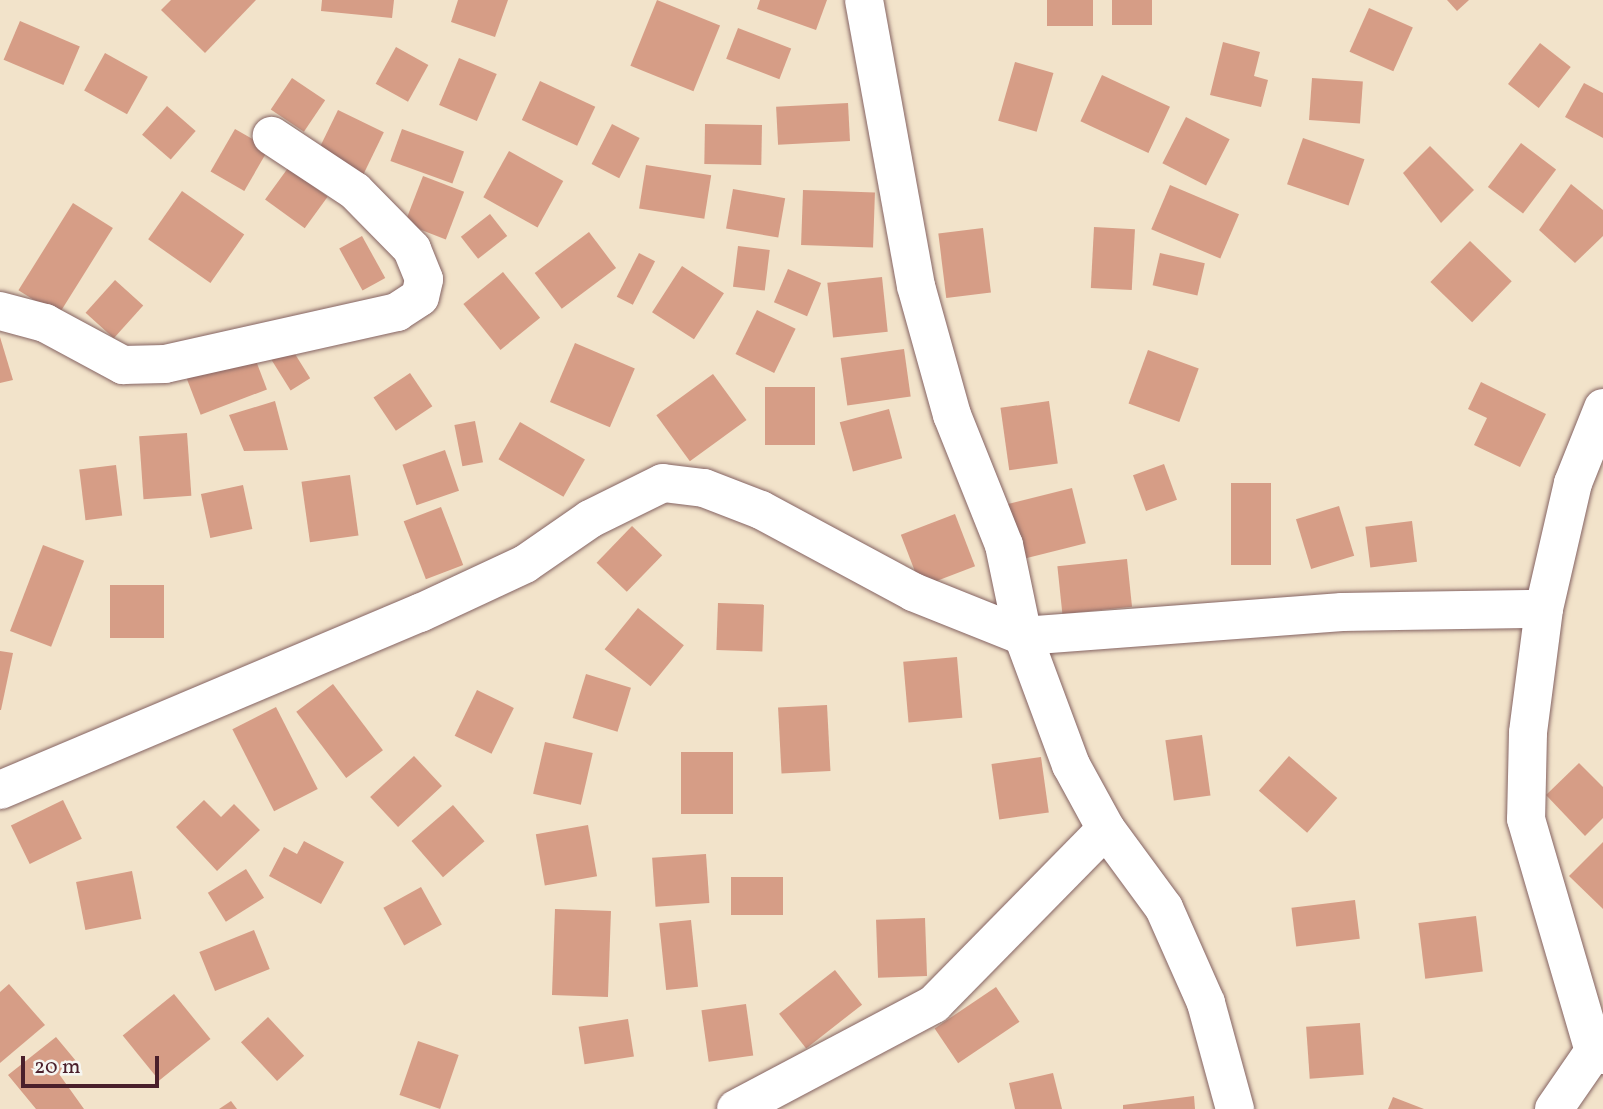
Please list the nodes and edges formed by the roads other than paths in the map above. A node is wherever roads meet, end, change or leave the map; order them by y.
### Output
1 (864, 0) edge
2 (272, 135) dead end
3 (0, 310) edge
4 (1603, 408) edge
5 (1544, 609) junction
6 (1023, 636) junction
7 (0, 790) edge
8 (1105, 829) junction
9 (1599, 1053) edge
10 (736, 1109) edge
11 (1235, 1109) edge
12 (1554, 1109) edge

1 - 6 street
2 - 3 street
4 - 5 street
5 - 6 street
5 - 9 street
6 - 7 street
6 - 8 street
8 - 10 street
8 - 11 street
9 - 12 street

